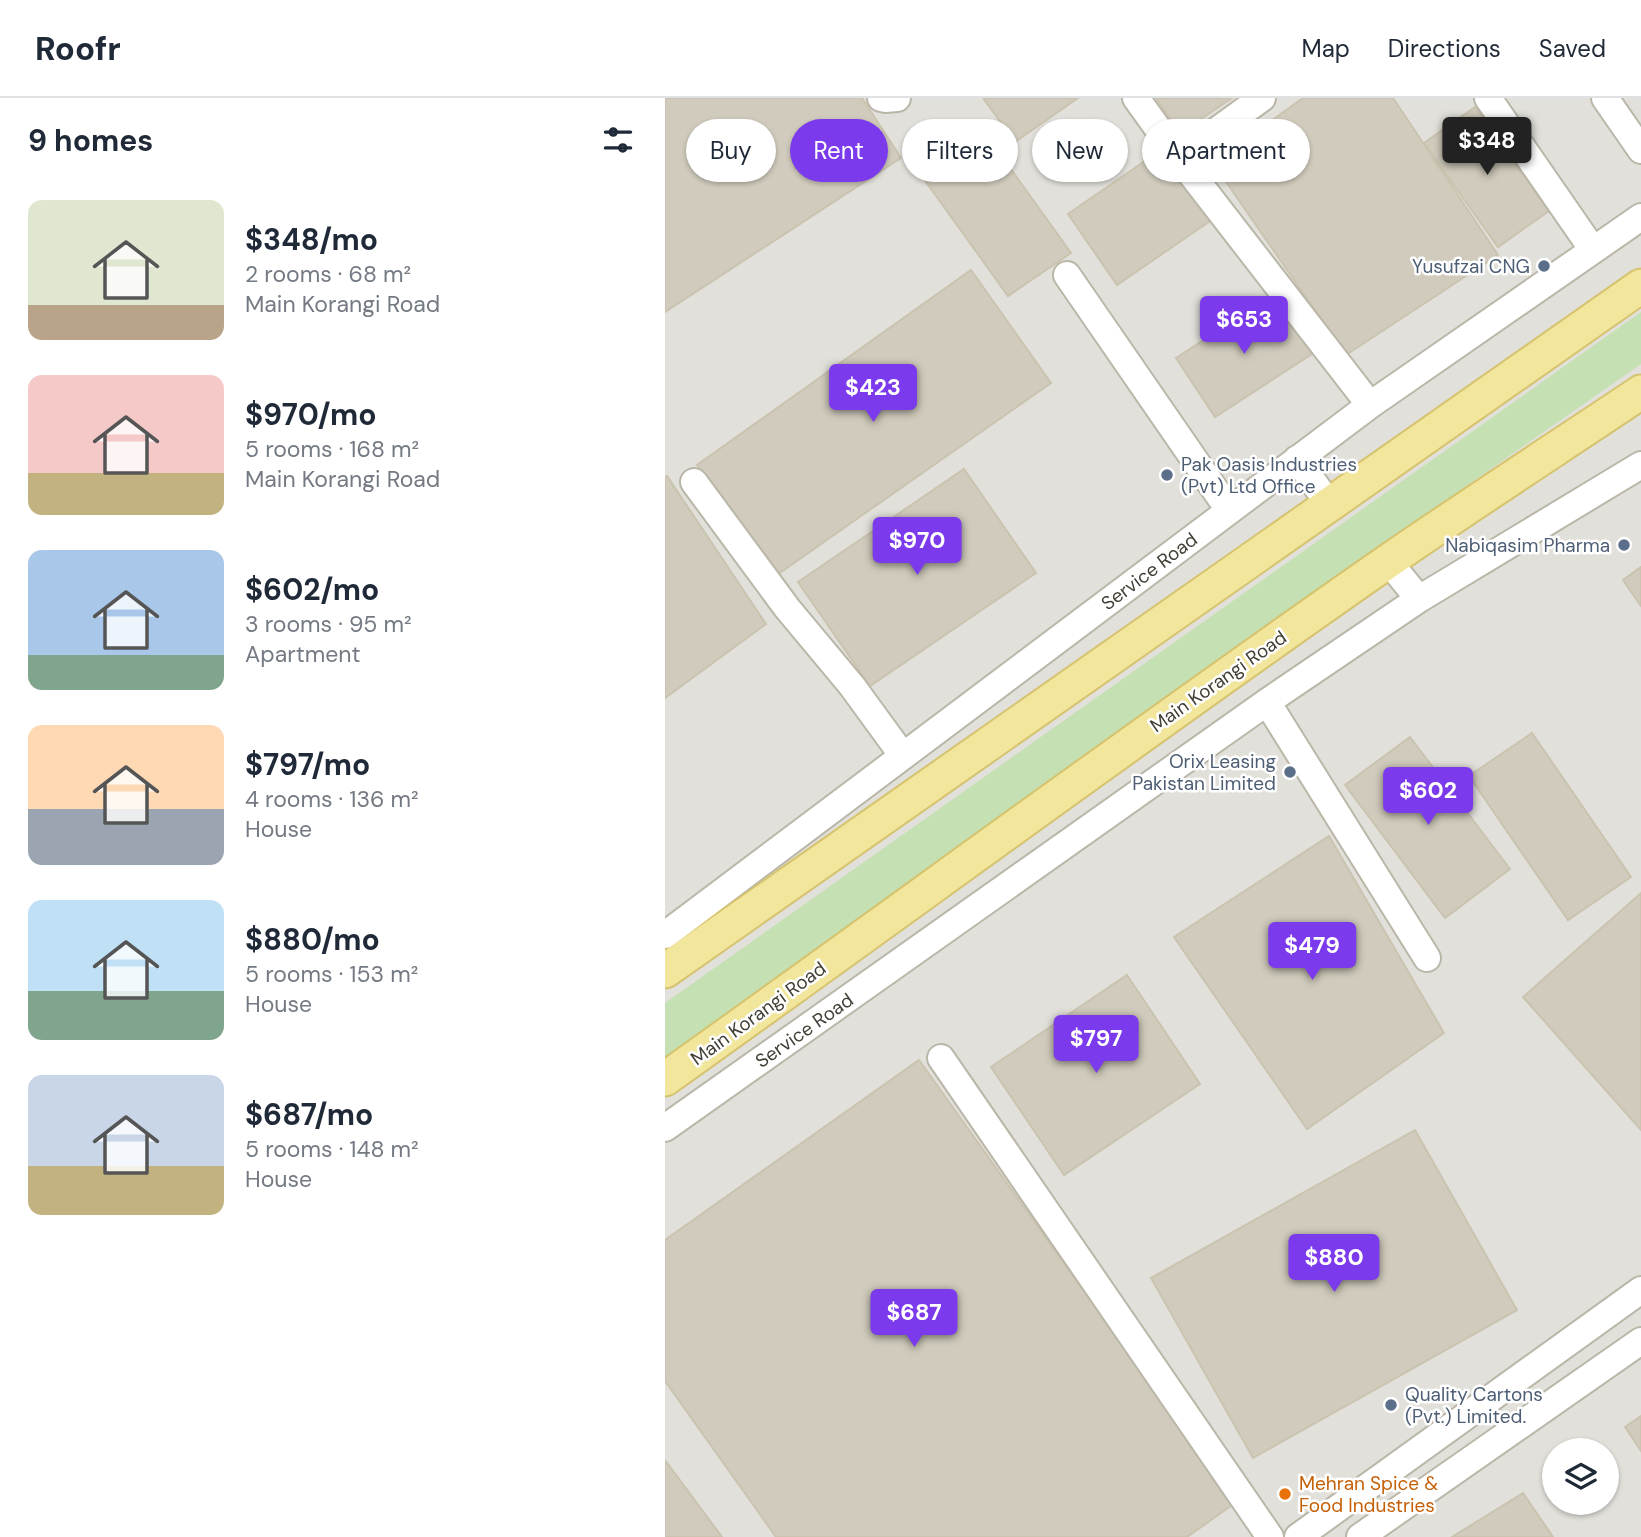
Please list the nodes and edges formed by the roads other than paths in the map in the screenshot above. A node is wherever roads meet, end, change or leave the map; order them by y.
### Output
1 (881, 98) edge
2 (897, 98) edge
3 (1136, 98) edge
4 (1262, 98) edge
5 (1488, 98) edge
6 (1605, 98) edge
7 (1151, 119) edge
8 (1233, 119) edge
9 (1641, 150) edge
10 (1198, 182) edge
11 (1641, 217) edge
12 (1593, 250) junction
13 (1067, 275) dead end
14 (1641, 286) edge
15 (1641, 392) edge
16 (1370, 405) junction
17 (1297, 459) junction
18 (1641, 466) edge
19 (694, 482) dead end
20 (1329, 504) junction
21 (1229, 510) junction
22 (1388, 561) junction
23 (1419, 599) junction
24 (1267, 702) junction
25 (903, 756) junction
26 (665, 935) edge
27 (1427, 958) dead end
28 (665, 971) edge
29 (941, 1058) dead end
30 (665, 1079) edge
31 (665, 1128) edge
32 (1631, 1297) edge
33 (1641, 1330) edge
34 (1641, 1340) edge
35 (1270, 1537) edge
36 (1298, 1537) edge
37 (1360, 1537) edge

1 - 2 street
3 - 7 street
4 - 8 street
5 - 12 street
6 - 9 street
10 - 16 street
11 - 12 street, Service Road
12 - 16 street, Service Road
13 - 21 street
14 - 20 main road
15 - 22 main road, Main Korangi Road
16 - 17 street, Service Road
17 - 20 street
17 - 21 street, Service Road
18 - 23 street, Service Road
19 - 25 street
20 - 28 main road
21 - 25 street, Service Road
22 - 23 street
22 - 30 main road, Main Korangi Road
23 - 24 street, Service Road
24 - 27 street
24 - 31 street, Service Road
25 - 26 street, Service Road
29 - 35 street
32 - 33 street
32 - 36 street
34 - 37 street

